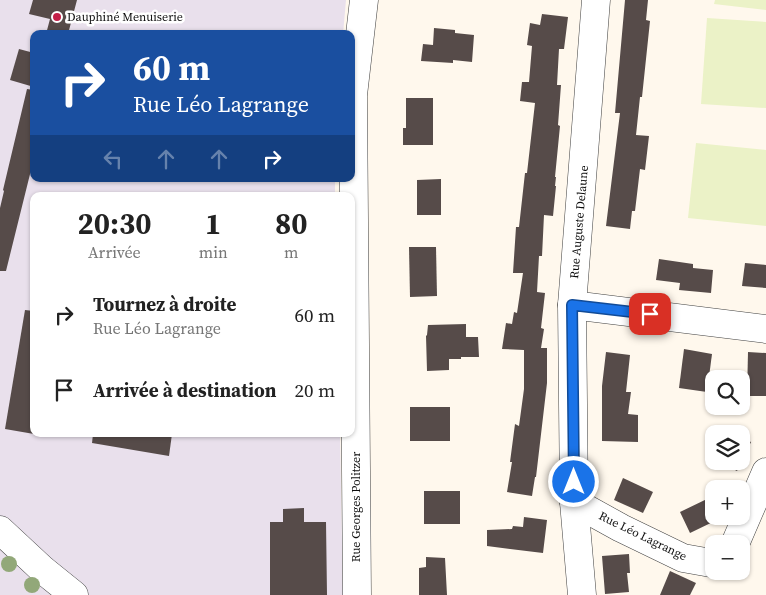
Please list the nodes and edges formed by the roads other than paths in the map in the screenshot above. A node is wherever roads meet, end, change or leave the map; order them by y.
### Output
1 (364, 0) edge
2 (596, 0) edge
3 (355, 78) edge
4 (572, 305) junction
5 (766, 328) edge
6 (355, 345) edge
7 (766, 472) edge
8 (574, 502) junction
9 (0, 530) edge
10 (739, 535) edge
11 (705, 562) edge
12 (74, 595) edge
13 (357, 595) edge
14 (582, 595) edge

1 - 3 street, Rue Georges Politzer
2 - 4 street, Rue Auguste Delaune
4 - 5 street
4 - 8 street, Rue Auguste Delaune
6 - 13 street, Rue Georges Politzer
7 - 10 street
8 - 11 street, Rue Léo Lagrange
8 - 14 street, Rue Auguste Delaune
9 - 12 street

